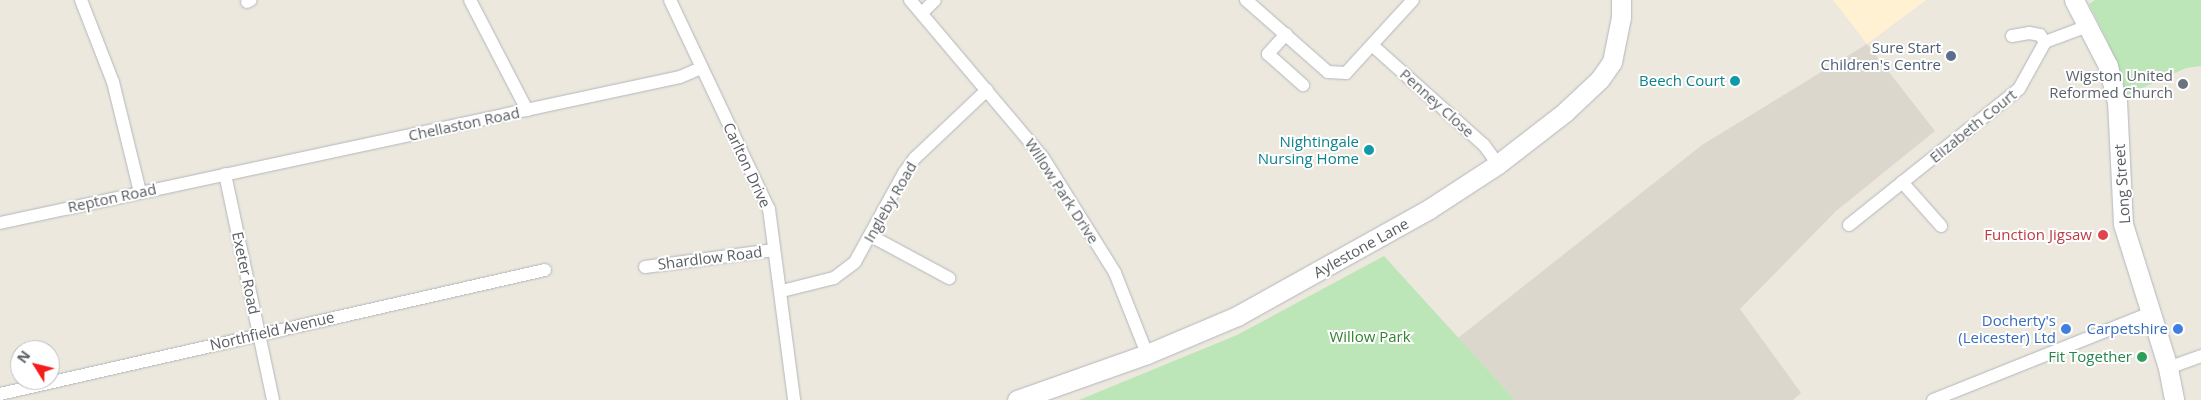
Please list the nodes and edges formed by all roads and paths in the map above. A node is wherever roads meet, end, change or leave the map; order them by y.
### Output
1 (81, 0) edge
2 (470, 0) edge
3 (670, 0) edge
4 (910, 0) edge
5 (935, 0) edge
6 (1246, 0) edge
7 (1413, 0) edge
8 (1621, 0) edge
9 (2074, 0) edge
10 (922, 13) junction
11 (2088, 26) junction
12 (1286, 34) junction
13 (2012, 36) dead end
14 (2045, 42) junction
15 (1372, 45) junction
16 (701, 68) junction
17 (1303, 85) dead end
18 (987, 90) junction
19 (527, 110) junction
20 (1498, 164) junction
21 (225, 174) junction
22 (1902, 182) junction
23 (140, 192) junction
24 (0, 223) edge
25 (1849, 225) dead end
26 (1941, 226) dead end
27 (870, 236) junction
28 (774, 250) junction
29 (645, 267) dead end
30 (544, 270) dead end
31 (949, 278) dead end
32 (782, 291) junction
33 (2150, 313) junction
34 (259, 334) junction
35 (1147, 354) junction
36 (2201, 356) edge
37 (2168, 368) junction
38 (0, 394) edge
39 (273, 400) edge
40 (794, 400) edge
41 (1017, 400) edge
42 (1933, 400) edge
43 (2174, 400) edge

1 - 23 street
2 - 19 street
3 - 16 street, Carlton Drive
4 - 10 street, Willow Park Drive
5 - 10 street
6 - 12 street
7 - 15 street
8 - 20 main road, Aylestone Lane
9 - 11 main road, Long Street
10 - 18 street, Willow Park Drive
11 - 14 street
11 - 33 main road, Long Street
12 - 15 street
12 - 17 street
13 - 14 street
14 - 22 street, Elizabeth Court
15 - 20 street, Penney Close
16 - 19 street, Chellaston Road
16 - 28 street, Carlton Drive
18 - 27 street, Ingleby Road
18 - 35 street, Willow Park Drive
19 - 21 street, Chellaston Road
20 - 35 main road, Aylestone Lane
21 - 23 street, Repton Road
21 - 34 street, Exeter Road
22 - 25 street, Elizabeth Court
22 - 26 street
23 - 24 street, Repton Road
27 - 31 street
27 - 32 street, Ingleby Road
28 - 29 street, Shardlow Road
28 - 32 street, Carlton Drive
30 - 34 street, Northfield Avenue
32 - 40 street, Carlton Drive
33 - 37 main road, Long Street
33 - 42 street
34 - 38 street, Northfield Avenue
34 - 39 street, Exeter Road
35 - 41 main road, Aylestone Lane
36 - 37 street
37 - 43 main road, Long Street

